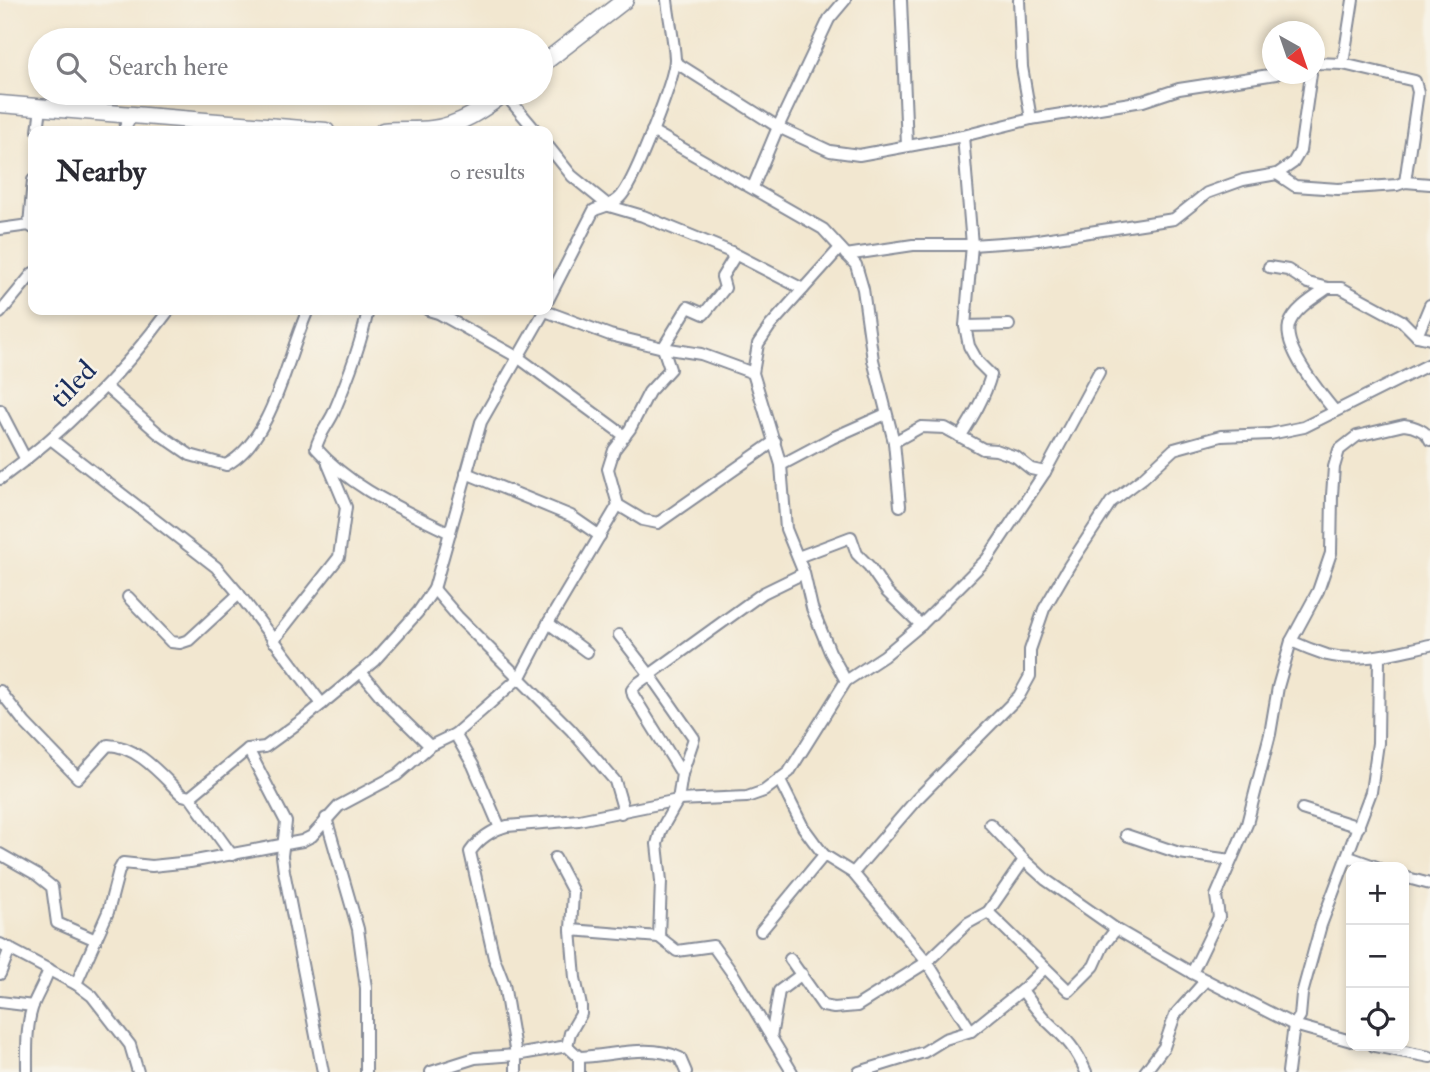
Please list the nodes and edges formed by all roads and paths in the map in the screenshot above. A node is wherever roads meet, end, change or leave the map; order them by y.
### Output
1 (625, 0) edge
2 (667, 0) edge
3 (845, 0) edge
4 (901, 0) edge
5 (1019, 0) edge
6 (1353, 0) edge
7 (553, 56) edge
8 (675, 62) junction
9 (1325, 63) edge
10 (1343, 64) junction
11 (1262, 76) edge
12 (1310, 84) edge
13 (0, 104) edge
14 (489, 105) edge
15 (515, 105) edge
16 (41, 107) junction
17 (132, 115) junction
18 (1031, 119) junction
19 (39, 126) edge
20 (126, 126) edge
21 (242, 126) edge
22 (443, 126) edge
23 (532, 126) edge
24 (778, 127) junction
25 (652, 131) junction
26 (963, 136) junction
27 (907, 146) junction
28 (553, 152) edge
29 (1277, 174) junction
30 (1405, 182) junction
31 (1430, 184) edge
32 (753, 187) junction
33 (609, 206) junction
34 (28, 227) edge
35 (0, 229) edge
36 (972, 246) junction
37 (731, 252) junction
38 (844, 252) junction
39 (1269, 267) dead end
40 (28, 279) edge
41 (1308, 283) junction
42 (1328, 288) junction
43 (803, 289) junction
44 (553, 291) edge
45 (1430, 305) edge
46 (553, 306) edge
47 (1303, 306) junction
48 (0, 313) edge
49 (165, 315) edge
50 (306, 315) edge
51 (367, 315) edge
52 (442, 315) edge
53 (541, 315) edge
54 (1009, 325) dead end
55 (965, 326) junction
56 (1417, 337) junction
57 (1430, 339) edge
58 (663, 348) junction
59 (519, 358) junction
60 (1430, 364) edge
61 (1099, 372) dead end
62 (753, 373) junction
63 (106, 387) junction
64 (0, 410) edge
65 (1334, 410) junction
66 (886, 414) junction
67 (625, 436) junction
68 (960, 437) junction
69 (51, 440) junction
70 (1430, 440) edge
71 (775, 441) junction
72 (894, 442) junction
73 (26, 460) junction
74 (327, 461) junction
75 (781, 465) junction
76 (1045, 472) junction
77 (466, 473) junction
78 (0, 479) edge
79 (618, 505) junction
80 (900, 506) dead end
81 (450, 533) junction
82 (600, 536) junction
83 (798, 557) junction
84 (804, 573) junction
85 (433, 589) junction
86 (239, 594) junction
87 (128, 597) dead end
88 (548, 623) junction
89 (921, 625) junction
90 (618, 635) dead end
91 (274, 641) junction
92 (1291, 641) junction
93 (1430, 645) edge
94 (587, 652) dead end
95 (1379, 656) junction
96 (361, 673) junction
97 (650, 675) junction
98 (520, 677) junction
99 (846, 681) junction
100 (0, 691) edge
101 (322, 704) junction
102 (455, 734) junction
103 (430, 746) junction
104 (265, 747) junction
105 (248, 749) junction
106 (257, 766) junction
107 (682, 774) junction
108 (779, 779) junction
109 (190, 797) junction
110 (678, 800) junction
111 (1302, 809) dead end
112 (621, 813) junction
113 (326, 818) junction
114 (990, 824) dead end
115 (1359, 827) junction
116 (500, 828) junction
117 (1126, 835) dead end
118 (283, 850) junction
119 (0, 854) edge
120 (232, 855) junction
121 (824, 855) junction
122 (1349, 857) junction
123 (555, 858) dead end
124 (1024, 860) junction
125 (1231, 860) junction
126 (1363, 862) edge
127 (853, 873) junction
128 (1409, 878) edge
129 (1430, 884) edge
130 (988, 912) junction
131 (1116, 929) junction
132 (571, 930) junction
133 (761, 932) dead end
134 (659, 937) junction
135 (96, 940) junction
136 (5, 946) edge
137 (790, 958) dead end
138 (927, 962) junction
139 (84, 966) junction
140 (1045, 968) junction
141 (54, 972) junction
142 (1192, 973) junction
143 (0, 974) edge
144 (802, 974) junction
145 (1206, 981) junction
146 (76, 984) junction
147 (1022, 990) junction
148 (0, 1002) edge
149 (33, 1006) junction
150 (1294, 1025) junction
151 (971, 1031) junction
152 (771, 1037) junction
153 (1346, 1040) edge
154 (567, 1046) junction
155 (1399, 1051) edge
156 (516, 1055) junction
157 (579, 1057) junction
158 (1430, 1057) edge
159 (1148, 1071) edge
160 (27, 1072) edge
161 (138, 1072) edge
162 (323, 1072) edge
163 (366, 1072) edge
164 (431, 1072) edge
165 (516, 1072) edge
166 (579, 1072) edge
167 (686, 1072) edge
168 (792, 1072) edge
169 (861, 1072) edge
170 (1086, 1072) edge
171 (1287, 1072) edge

1 - 7 main road
2 - 8 street
3 - 24 street
4 - 27 street
5 - 18 street
6 - 10 street
8 - 24 street
8 - 25 street
9 - 10 street
10 - 30 street
11 - 18 street
12 - 29 street
13 - 16 main road
14 - 22 main road
15 - 23 street
16 - 17 main road
16 - 19 street
17 - 20 street
17 - 21 main road
18 - 26 street
24 - 27 street
24 - 32 street
25 - 32 street
25 - 33 street
26 - 27 street
26 - 36 street
28 - 33 street
29 - 30 street
29 - 36 street
30 - 31 street
32 - 38 street
33 - 37 street
33 - 44 street
34 - 35 street
36 - 38 street
36 - 55 street
37 - 43 street
37 - 58 street
38 - 43 street
38 - 66 street
39 - 41 street
40 - 48 street
41 - 42 street
41 - 47 street
42 - 47 street
42 - 56 street
43 - 62 street
45 - 56 street
46 - 58 street
47 - 65 street
49 - 63 street, tiled
50 - 63 street
51 - 74 street
52 - 59 street
53 - 59 street
54 - 55 street
55 - 68 street
56 - 57 street
58 - 62 street
58 - 67 street
59 - 67 street
59 - 77 street
60 - 65 street
61 - 76 street
62 - 71 street
63 - 69 street, tiled
64 - 73 street
65 - 127 street
66 - 72 street
66 - 75 street
67 - 79 street
68 - 72 street
68 - 76 street
69 - 73 street, tiled
69 - 86 street
70 - 92 street
71 - 75 street
71 - 79 street
72 - 80 street
73 - 78 street, tiled
74 - 81 street
74 - 91 street
75 - 83 street
76 - 89 street
77 - 81 street
77 - 82 street
79 - 82 street
81 - 85 street
82 - 88 street
83 - 84 street
83 - 89 street
84 - 97 street
84 - 99 street
85 - 96 street
85 - 98 street
86 - 87 street
86 - 91 street
88 - 94 street
88 - 98 street
89 - 99 street
90 - 97 street
91 - 101 street
92 - 95 street
92 - 125 street
93 - 95 street
95 - 115 street
96 - 101 street
96 - 103 street
97 - 107 street
97 - 107 street
98 - 102 street
98 - 112 street
99 - 108 street
100 - 109 street
101 - 104 street
102 - 103 street
102 - 116 street
103 - 113 street
104 - 105 street
104 - 106 street
105 - 106 street
105 - 109 street
106 - 118 street
107 - 110 street
108 - 110 street
108 - 121 street
109 - 120 street
110 - 112 street
110 - 134 street
111 - 115 street
112 - 116 street
113 - 118 street
113 - 163 street
114 - 124 street
115 - 122 street
116 - 156 street
117 - 125 street
118 - 120 street
118 - 162 street
119 - 135 street
120 - 135 street
121 - 127 street
121 - 133 street
122 - 126 street
122 - 150 street
123 - 132 street
124 - 130 street
124 - 131 street
125 - 142 street
127 - 138 street
128 - 129 street
130 - 138 street
130 - 140 street
131 - 140 street
131 - 142 street
132 - 134 street
132 - 154 street
134 - 152 street
135 - 139 street
136 - 141 street
136 - 143 street
137 - 144 street
138 - 144 street
138 - 151 street
139 - 141 street
139 - 146 street
140 - 147 street
141 - 146 street
141 - 149 street
142 - 145 street
144 - 152 street
145 - 150 street
145 - 159 street
146 - 161 street
147 - 151 street
147 - 170 street
148 - 149 street
149 - 160 street
150 - 153 street
150 - 171 street
151 - 169 street
152 - 168 street
154 - 156 street
154 - 157 street
155 - 158 street
156 - 164 street
156 - 165 street
157 - 166 street
157 - 167 street

